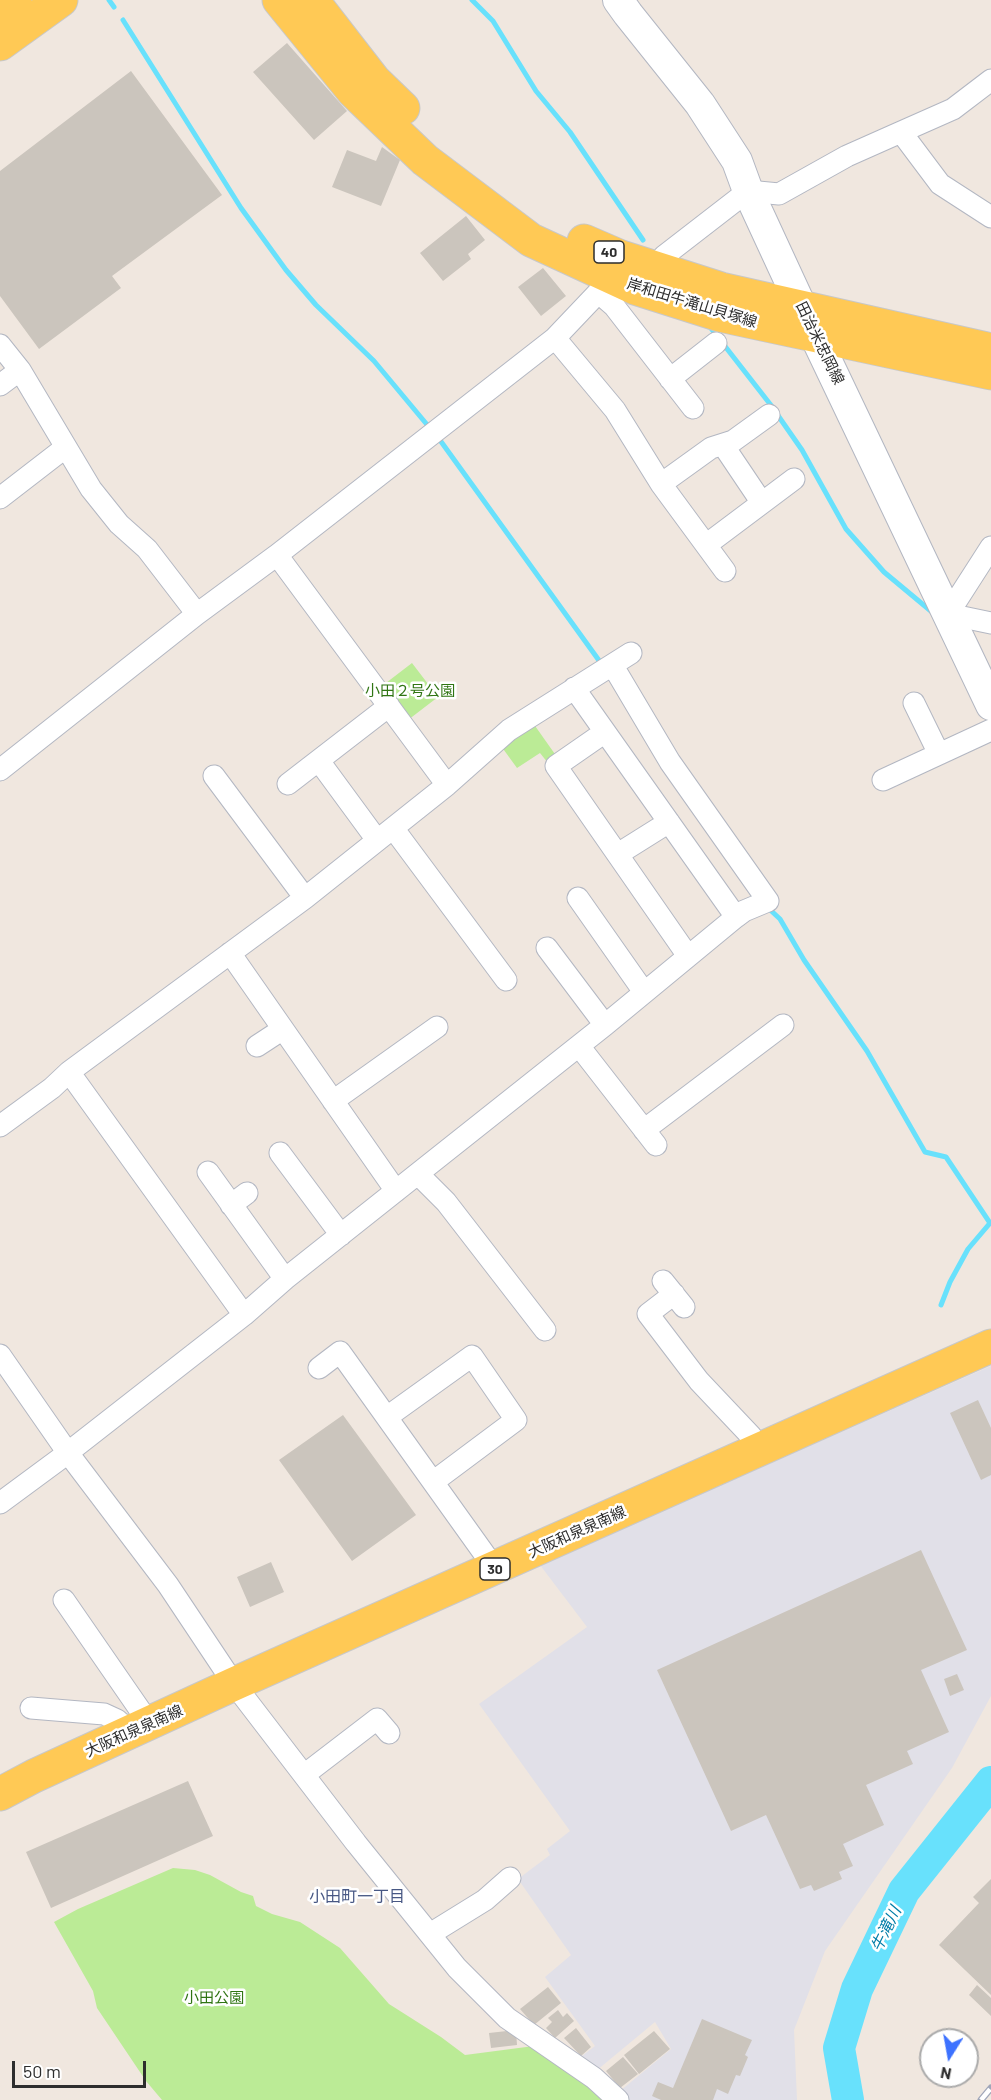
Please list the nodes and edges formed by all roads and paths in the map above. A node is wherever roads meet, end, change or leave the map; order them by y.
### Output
1 (15, 0) edge
2 (61, 0) edge
3 (279, 0) edge
4 (312, 0) edge
5 (618, 0) edge
6 (0, 11) edge
7 (0, 45) edge
8 (991, 80) edge
9 (901, 132) junction
10 (748, 191) junction
11 (991, 217) edge
12 (663, 258) dead end
13 (611, 276) junction
14 (809, 322) junction
15 (555, 338) junction
16 (716, 343) dead end
17 (0, 345) edge
18 (991, 350) edge
19 (20, 370) junction
20 (991, 373) edge
21 (670, 379) junction
22 (0, 385) edge
23 (693, 408) dead end
24 (770, 415) dead end
25 (723, 445) junction
26 (66, 447) junction
27 (794, 479) dead end
28 (661, 484) junction
29 (0, 498) edge
30 (762, 503) junction
31 (706, 544) junction
32 (991, 547) edge
33 (277, 555) junction
34 (725, 571) dead end
35 (197, 614) junction
36 (948, 614) junction
37 (991, 623) edge
38 (631, 653) dead end
39 (607, 669) junction
40 (574, 688) junction
41 (914, 703) dead end
42 (991, 705) edge
43 (389, 706) junction
44 (991, 730) edge
45 (605, 732) junction
46 (939, 754) junction
47 (319, 760) junction
48 (0, 770) edge
49 (214, 776) dead end
50 (883, 780) dead end
51 (288, 784) dead end
52 (447, 785) junction
53 (669, 822) junction
54 (385, 834) junction
55 (618, 854) junction
56 (304, 898) junction
57 (578, 898) dead end
58 (736, 917) junction
59 (547, 948) dead end
60 (230, 953) junction
61 (688, 956) junction
62 (506, 980) dead end
63 (644, 992) junction
64 (605, 1025) junction
65 (783, 1025) dead end
66 (437, 1026) dead end
67 (283, 1029) junction
68 (257, 1046) dead end
69 (579, 1046) junction
70 (69, 1072) junction
71 (333, 1101) junction
72 (0, 1126) edge
73 (280, 1153) dead end
74 (208, 1172) dead end
75 (418, 1174) junction
76 (396, 1191) junction
77 (341, 1235) junction
78 (285, 1279) junction
79 (674, 1294) dead end
80 (244, 1315) junction
81 (545, 1330) dead end
82 (991, 1346) edge
83 (0, 1355) edge
84 (319, 1368) dead end
85 (387, 1417) junction
86 (758, 1450) junction
87 (68, 1453) junction
88 (433, 1482) junction
89 (0, 1503) edge
90 (494, 1569) junction
91 (64, 1600) dead end
92 (234, 1684) junction
93 (31, 1708) dead end
94 (139, 1729) junction
95 (389, 1733) dead end
96 (304, 1775) junction
97 (0, 1794) edge
98 (510, 1878) dead end
99 (430, 1934) junction
100 (618, 2100) edge

1 - 6 main road
2 - 7 main road
3 - 13 main road, 岸和田牛滝山貝塚線 / 40
4 - 13 main road, 岸和田牛滝山貝塚線 / 40
5 - 10 main road, 田治米忠岡線
8 - 9 street
9 - 10 street
9 - 11 street
10 - 12 street
10 - 14 main road, 田治米忠岡線
13 - 14 main road, 岸和田牛滝山貝塚線 / 40
13 - 15 street
13 - 21 street
14 - 18 main road, 岸和田牛滝山貝塚線 / 40
14 - 20 main road, 岸和田牛滝山貝塚線 / 40
14 - 36 main road, 田治米忠岡線
15 - 28 street
15 - 33 street
16 - 21 street
17 - 19 street
19 - 22 street
19 - 26 street
21 - 23 street
24 - 25 street
25 - 28 street
25 - 30 street
26 - 29 street
26 - 35 street
27 - 30 street
28 - 31 street
30 - 31 street
31 - 34 street
32 - 36 street
33 - 35 street
33 - 43 street
35 - 48 street
36 - 37 street
36 - 42 main road, 田治米忠岡線
38 - 39 street
39 - 40 street
39 - 58 street
40 - 45 street
40 - 52 street
41 - 46 street
43 - 47 street
43 - 52 street
44 - 46 street
45 - 53 street
45 - 55 street
46 - 50 street
47 - 51 street
47 - 54 street
49 - 56 street
52 - 54 street
53 - 55 street
53 - 58 street
54 - 56 street
54 - 62 street
55 - 61 street
56 - 60 street
57 - 63 street
58 - 61 street
59 - 64 street
60 - 67 street
60 - 70 street
61 - 63 street
63 - 64 street
64 - 69 street
65 - 69 street
66 - 71 street
67 - 68 street
67 - 71 street
69 - 75 street
70 - 72 street
70 - 80 street
71 - 76 street
73 - 77 street
74 - 78 street
75 - 76 street
75 - 81 street
76 - 77 street
77 - 78 street
78 - 80 street
79 - 86 street
80 - 87 street
82 - 86 main road, 大阪和泉泉南線 / 30
83 - 87 street
84 - 85 street
85 - 88 street
85 - 88 street
86 - 90 main road, 大阪和泉泉南線 / 30
87 - 89 street
87 - 92 street
88 - 90 street
90 - 92 main road, 大阪和泉泉南線 / 30
91 - 94 street
92 - 94 main road, 大阪和泉泉南線 / 30
92 - 96 street
93 - 94 street
94 - 97 main road, 大阪和泉泉南線 / 30
95 - 96 street
96 - 99 street
98 - 99 street
99 - 100 street

